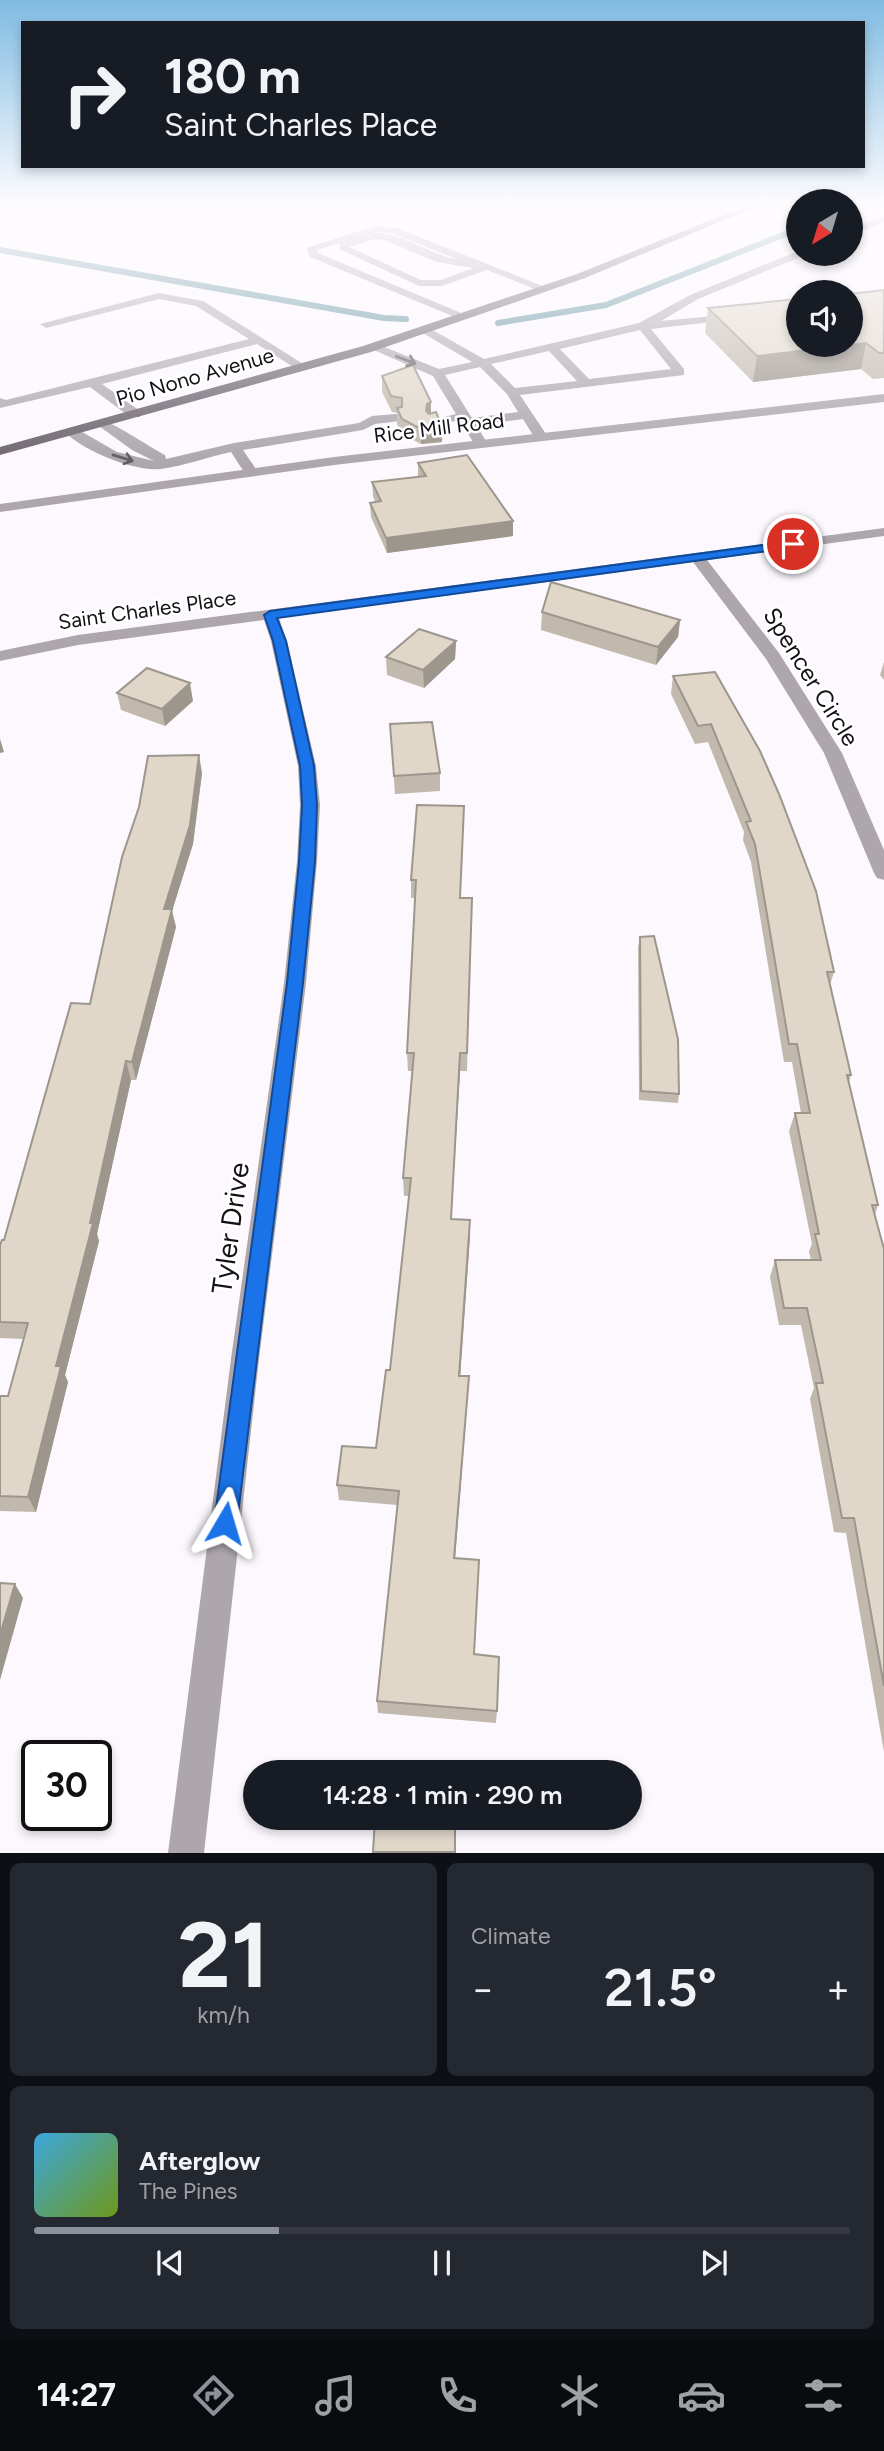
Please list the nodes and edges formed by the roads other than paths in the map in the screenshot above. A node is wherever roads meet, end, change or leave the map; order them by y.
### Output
1 (404, 292) edge
2 (534, 292) edge
3 (705, 292) edge
4 (408, 294) joint
5 (744, 316) edge
6 (462, 317) junction
7 (46, 324) dead end
8 (643, 326) junction
9 (425, 330) junction
10 (259, 340) junction
11 (373, 347) junction
12 (552, 347) junction
13 (483, 363) junction
14 (302, 367) junction
15 (438, 373) junction
16 (586, 383) junction
17 (94, 384) junction
18 (512, 392) junction
19 (884, 398) edge
20 (1, 404) edge
21 (135, 414) junction
22 (527, 415) junction
23 (461, 418) junction
24 (431, 419) edge
25 (397, 422) edge
26 (104, 423) junction
27 (72, 432) junction
28 (541, 437) junction
29 (481, 444) junction
30 (234, 447) junction
31 (0, 451) edge
32 (179, 461) junction
33 (251, 472) junction
34 (0, 508) edge
35 (884, 533) edge
36 (696, 556) junction
37 (270, 615) junction
38 (0, 656) edge
39 (884, 873) edge
40 (186, 1853) edge

1 - 4 street
2 - 6 main road, Pio Nono Avenue
3 - 8 street
4 - 6 street
5 - 8 street
6 - 9 main road, Pio Nono Avenue
7 - 10 street
8 - 12 street
8 - 16 street
9 - 11 main road, Pio Nono Avenue
9 - 13 street
10 - 14 street
10 - 17 street
11 - 14 main road, Pio Nono Avenue
11 -> 15 street
12 - 13 street
12 - 16 street
13 - 15 street
13 - 18 street
14 - 21 main road, Pio Nono Avenue
15 - 23 street
16 - 18 street
17 - 20 street
17 - 21 street
18 - 22 street
19 - 28 street, Rice Mill Road
21 - 26 main road, Pio Nono Avenue
22 - 23 street
22 - 28 street
23 - 24 street
23 - 29 street
25 - 30 street
26 - 27 main road, Pio Nono Avenue
26 - 32 street
27 - 31 main road, Pio Nono Avenue
27 -> 32 street
28 - 29 street, Rice Mill Road
29 - 33 street, Rice Mill Road
30 - 32 street
30 - 33 street
33 - 34 street, Rice Mill Road
35 - 36 street, Saint Charles Place
36 - 37 street, Saint Charles Place
36 - 39 street, Spencer Circle
37 - 38 street, Saint Charles Place
37 - 40 street, Tyler Drive

